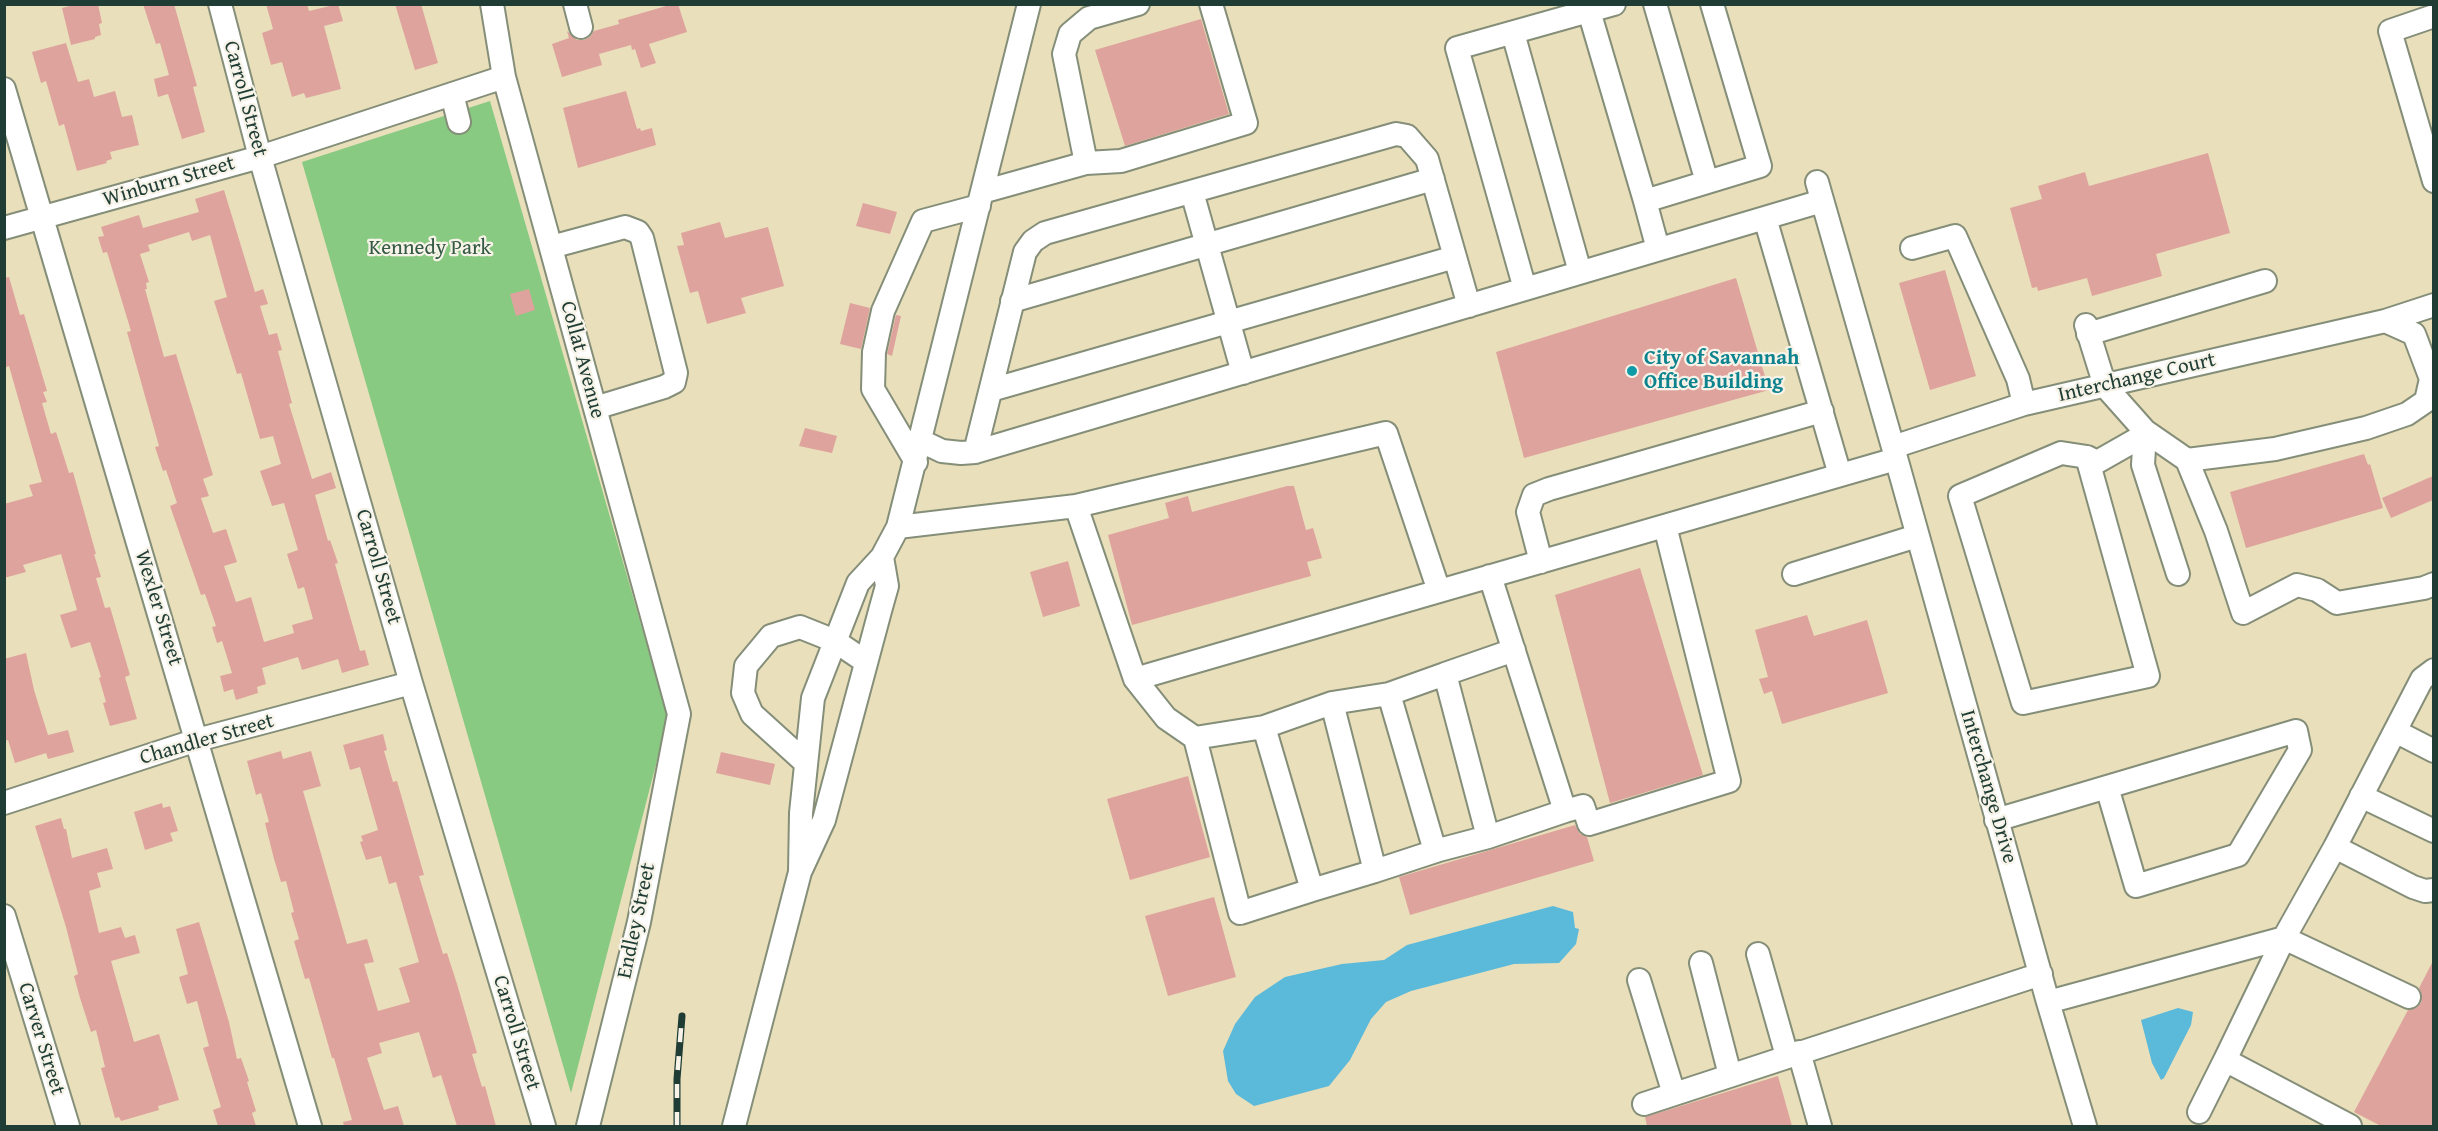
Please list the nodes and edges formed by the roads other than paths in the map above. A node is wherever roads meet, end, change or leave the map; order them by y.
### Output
1 (220, 4) edge
2 (575, 4) edge
3 (1029, 4) edge
4 (1138, 4) edge
5 (1211, 4) edge
6 (1614, 4) edge
7 (1656, 4) edge
8 (1712, 4) edge
9 (496, 5) edge
10 (1589, 11) junction
11 (2433, 16) edge
12 (581, 27) dead end
13 (1513, 33) junction
14 (504, 77) junction
15 (4, 89) edge
16 (452, 94) junction
17 (459, 122) dead end
18 (260, 157) junction
19 (1086, 163) junction
20 (1433, 179) junction
21 (2433, 181) edge
22 (1707, 182) junction
23 (1192, 192) junction
24 (980, 199) junction
25 (1645, 201) junction
26 (42, 218) junction
27 (1765, 218) junction
28 (4, 228) edge
29 (1207, 245) junction
30 (551, 246) junction
31 (1912, 248) dead end
32 (1658, 249) junction
33 (1455, 257) junction
34 (1580, 272) junction
35 (2265, 281) dead end
36 (1525, 289) junction
37 (1012, 301) junction
38 (2433, 305) edge
39 (1469, 306) junction
40 (2385, 321) junction
41 (1229, 322) junction
42 (1243, 373) junction
43 (2432, 383) edge
44 (2104, 386) junction
45 (991, 390) junction
46 (2024, 404) junction
47 (595, 408) junction
48 (1822, 411) junction
49 (2146, 433) junction
50 (918, 452) junction
51 (975, 452) junction
52 (1895, 453) junction
53 (2087, 457) junction
54 (2187, 460) junction
55 (1840, 476) junction
56 (1076, 506) junction
57 (1665, 526) junction
58 (898, 527) junction
59 (1917, 536) junction
60 (882, 557) junction
61 (1541, 562) junction
62 (1794, 574) dead end
63 (2178, 574) dead end
64 (1490, 576) junction
65 (2433, 584) edge
66 (1439, 591) junction
67 (835, 641) junction
68 (1514, 650) junction
69 (866, 662) junction
70 (2433, 670) edge
71 (1445, 674) junction
72 (1136, 679) junction
73 (411, 683) junction
74 (1389, 694) junction
75 (1332, 703) junction
76 (679, 714) joint
77 (1264, 728) junction
78 (2395, 731) junction
79 (1195, 738) junction
80 (197, 740) junction
81 (2433, 751) edge
82 (806, 763) junction
83 (2107, 787) junction
84 (2361, 796) junction
85 (4, 803) edge
86 (1565, 812) junction
87 (1996, 820) junction
88 (2433, 831) edge
89 (1488, 837) junction
90 (2335, 847) junction
91 (1439, 850) junction
92 (1375, 871) junction
93 (800, 872) junction
94 (1312, 890) junction
95 (2433, 890) edge
96 (4, 916) edge
97 (2284, 938) junction
98 (1758, 954) dead end
99 (1701, 963) dead end
100 (2041, 974) junction
101 (1640, 980) dead end
102 (2409, 998) dead end
103 (2048, 1002) junction
104 (1793, 1054) junction
105 (2225, 1060) junction
106 (1730, 1075) junction
107 (1674, 1094) junction
108 (1644, 1104) dead end
109 (2199, 1112) dead end
110 (68, 1126) edge
111 (310, 1126) edge
112 (544, 1126) edge
113 (588, 1126) edge
114 (734, 1126) edge
115 (1820, 1126) edge
116 (2085, 1126) edge
117 (2350, 1126) edge

1 - 18 street, Carroll Street
2 - 12 street
3 - 24 street
4 - 19 street
5 - 19 street
6 - 10 street
7 - 22 street
8 - 22 street
9 - 14 street, Collat Avenue
10 - 13 street
10 - 25 street
11 - 21 street
13 - 34 street
13 - 36 street
14 - 16 street, Winburn Street
14 - 30 street, Collat Avenue
15 - 26 street, Wexler Street
16 - 17 street
16 - 18 street, Winburn Street
18 - 26 street, Winburn Street
18 - 73 street, Carroll Street
19 - 24 street
20 - 23 street
20 - 29 street
20 - 33 street
22 - 25 street
23 - 29 street
23 - 37 street
24 - 50 street
24 - 50 street
25 - 32 street
26 - 28 street, Winburn Street
26 - 80 street, Wexler Street
27 - 32 street
27 - 48 street
27 - 52 street, Interchange Drive
29 - 37 street
29 - 41 street
30 - 47 street, Collat Avenue
30 - 47 street
31 - 46 street
32 - 34 street
33 - 39 street
33 - 41 street
34 - 36 street
35 - 44 street
36 - 39 street
37 - 45 street
38 - 40 street, Interchange Court
39 - 42 street
40 - 43 street
40 - 44 street, Interchange Court
41 - 42 street
41 - 45 street
42 - 51 street
43 - 54 street
44 - 46 street, Interchange Court
44 - 49 street
45 - 51 street
46 - 52 street, Interchange Court
47 - 76 street, Collat Avenue
48 - 55 street
48 - 61 street
49 - 53 street
49 - 54 street
49 - 63 street
50 - 51 street
50 - 58 street
52 - 55 street, Interchange Court
52 - 59 street, Interchange Drive
53 - 53 street
54 - 65 street
55 - 57 street, Interchange Court
56 - 58 street
56 - 66 street
56 - 72 street
57 - 61 street, Interchange Court
57 - 86 street
58 - 60 street
59 - 62 street
59 - 87 street, Interchange Drive
60 - 67 street
60 - 69 street
61 - 64 street, Interchange Court
64 - 66 street, Interchange Court
64 - 68 street
66 - 72 street, Interchange Court
67 - 69 street
67 - 82 street
67 - 82 street
68 - 71 street
68 - 86 street
69 - 93 street
70 - 78 street
71 - 74 street
71 - 89 street
72 - 79 street
73 - 80 street, Chandler Street
73 - 112 street, Carroll Street
74 - 75 street
74 - 91 street
75 - 77 street
75 - 92 street
76 - 113 street, Endley Street
77 - 79 street
77 - 94 street
78 - 81 street
78 - 84 street
79 - 94 street
80 - 85 street, Chandler Street
80 - 111 street, Wexler Street
82 - 93 street
83 - 83 street
83 - 87 street
84 - 88 street
84 - 90 street
86 - 89 street
87 - 100 street, Interchange Drive
89 - 91 street
90 - 95 street
90 - 97 street
91 - 92 street
92 - 94 street
93 - 114 street
96 - 110 street, Carver Street
97 - 102 street
97 - 103 street
97 - 105 street
98 - 104 street
99 - 106 street
100 - 103 street, Interchange Drive
100 - 104 street
101 - 107 street
103 - 116 street, Interchange Drive
104 - 106 street
104 - 115 street
105 - 109 street
105 - 117 street
106 - 107 street
107 - 108 street

